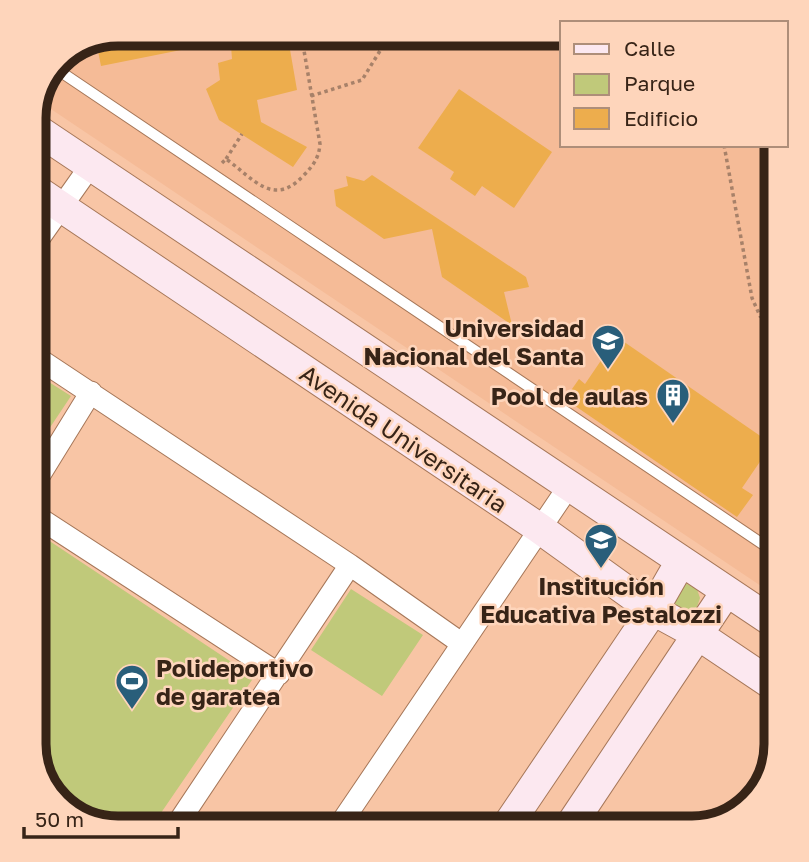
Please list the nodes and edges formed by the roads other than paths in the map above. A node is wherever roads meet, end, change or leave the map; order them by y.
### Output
1 (62, 73) edge
2 (46, 136) edge
3 (90, 165) junction
4 (46, 197) edge
5 (63, 208) junction
6 (46, 230) edge
7 (46, 363) edge
8 (92, 392) junction
9 (46, 465) edge
10 (569, 486) junction
11 (46, 522) edge
12 (540, 528) junction
13 (764, 545) edge
14 (681, 561) junction
15 (350, 565) junction
16 (726, 592) junction
17 (653, 610) junction
18 (764, 616) edge
19 (697, 634) junction
20 (461, 643) junction
21 (279, 674) junction
22 (764, 679) edge
23 (183, 816) edge
24 (346, 816) edge
25 (514, 816) edge
26 (577, 816) edge

1 - 13 lane
2 - 3 main road
3 - 5 street
3 - 10 main road
4 - 5 main road, Avenida Universitaria
5 - 6 street
5 - 12 main road, Avenida Universitaria
7 - 8 street
8 - 9 street
8 - 15 street
10 - 12 street
10 - 14 main road
11 - 21 street
12 - 17 main road, Avenida Universitaria
12 - 20 street
14 - 16 main road
14 - 17 main road
15 - 20 street
15 - 21 street
16 - 18 main road
16 - 19 main road
17 - 19 main road, Avenida Universitaria
17 - 25 main road
19 - 22 main road, Avenida Universitaria
19 - 26 main road
20 - 24 street
21 - 23 street

